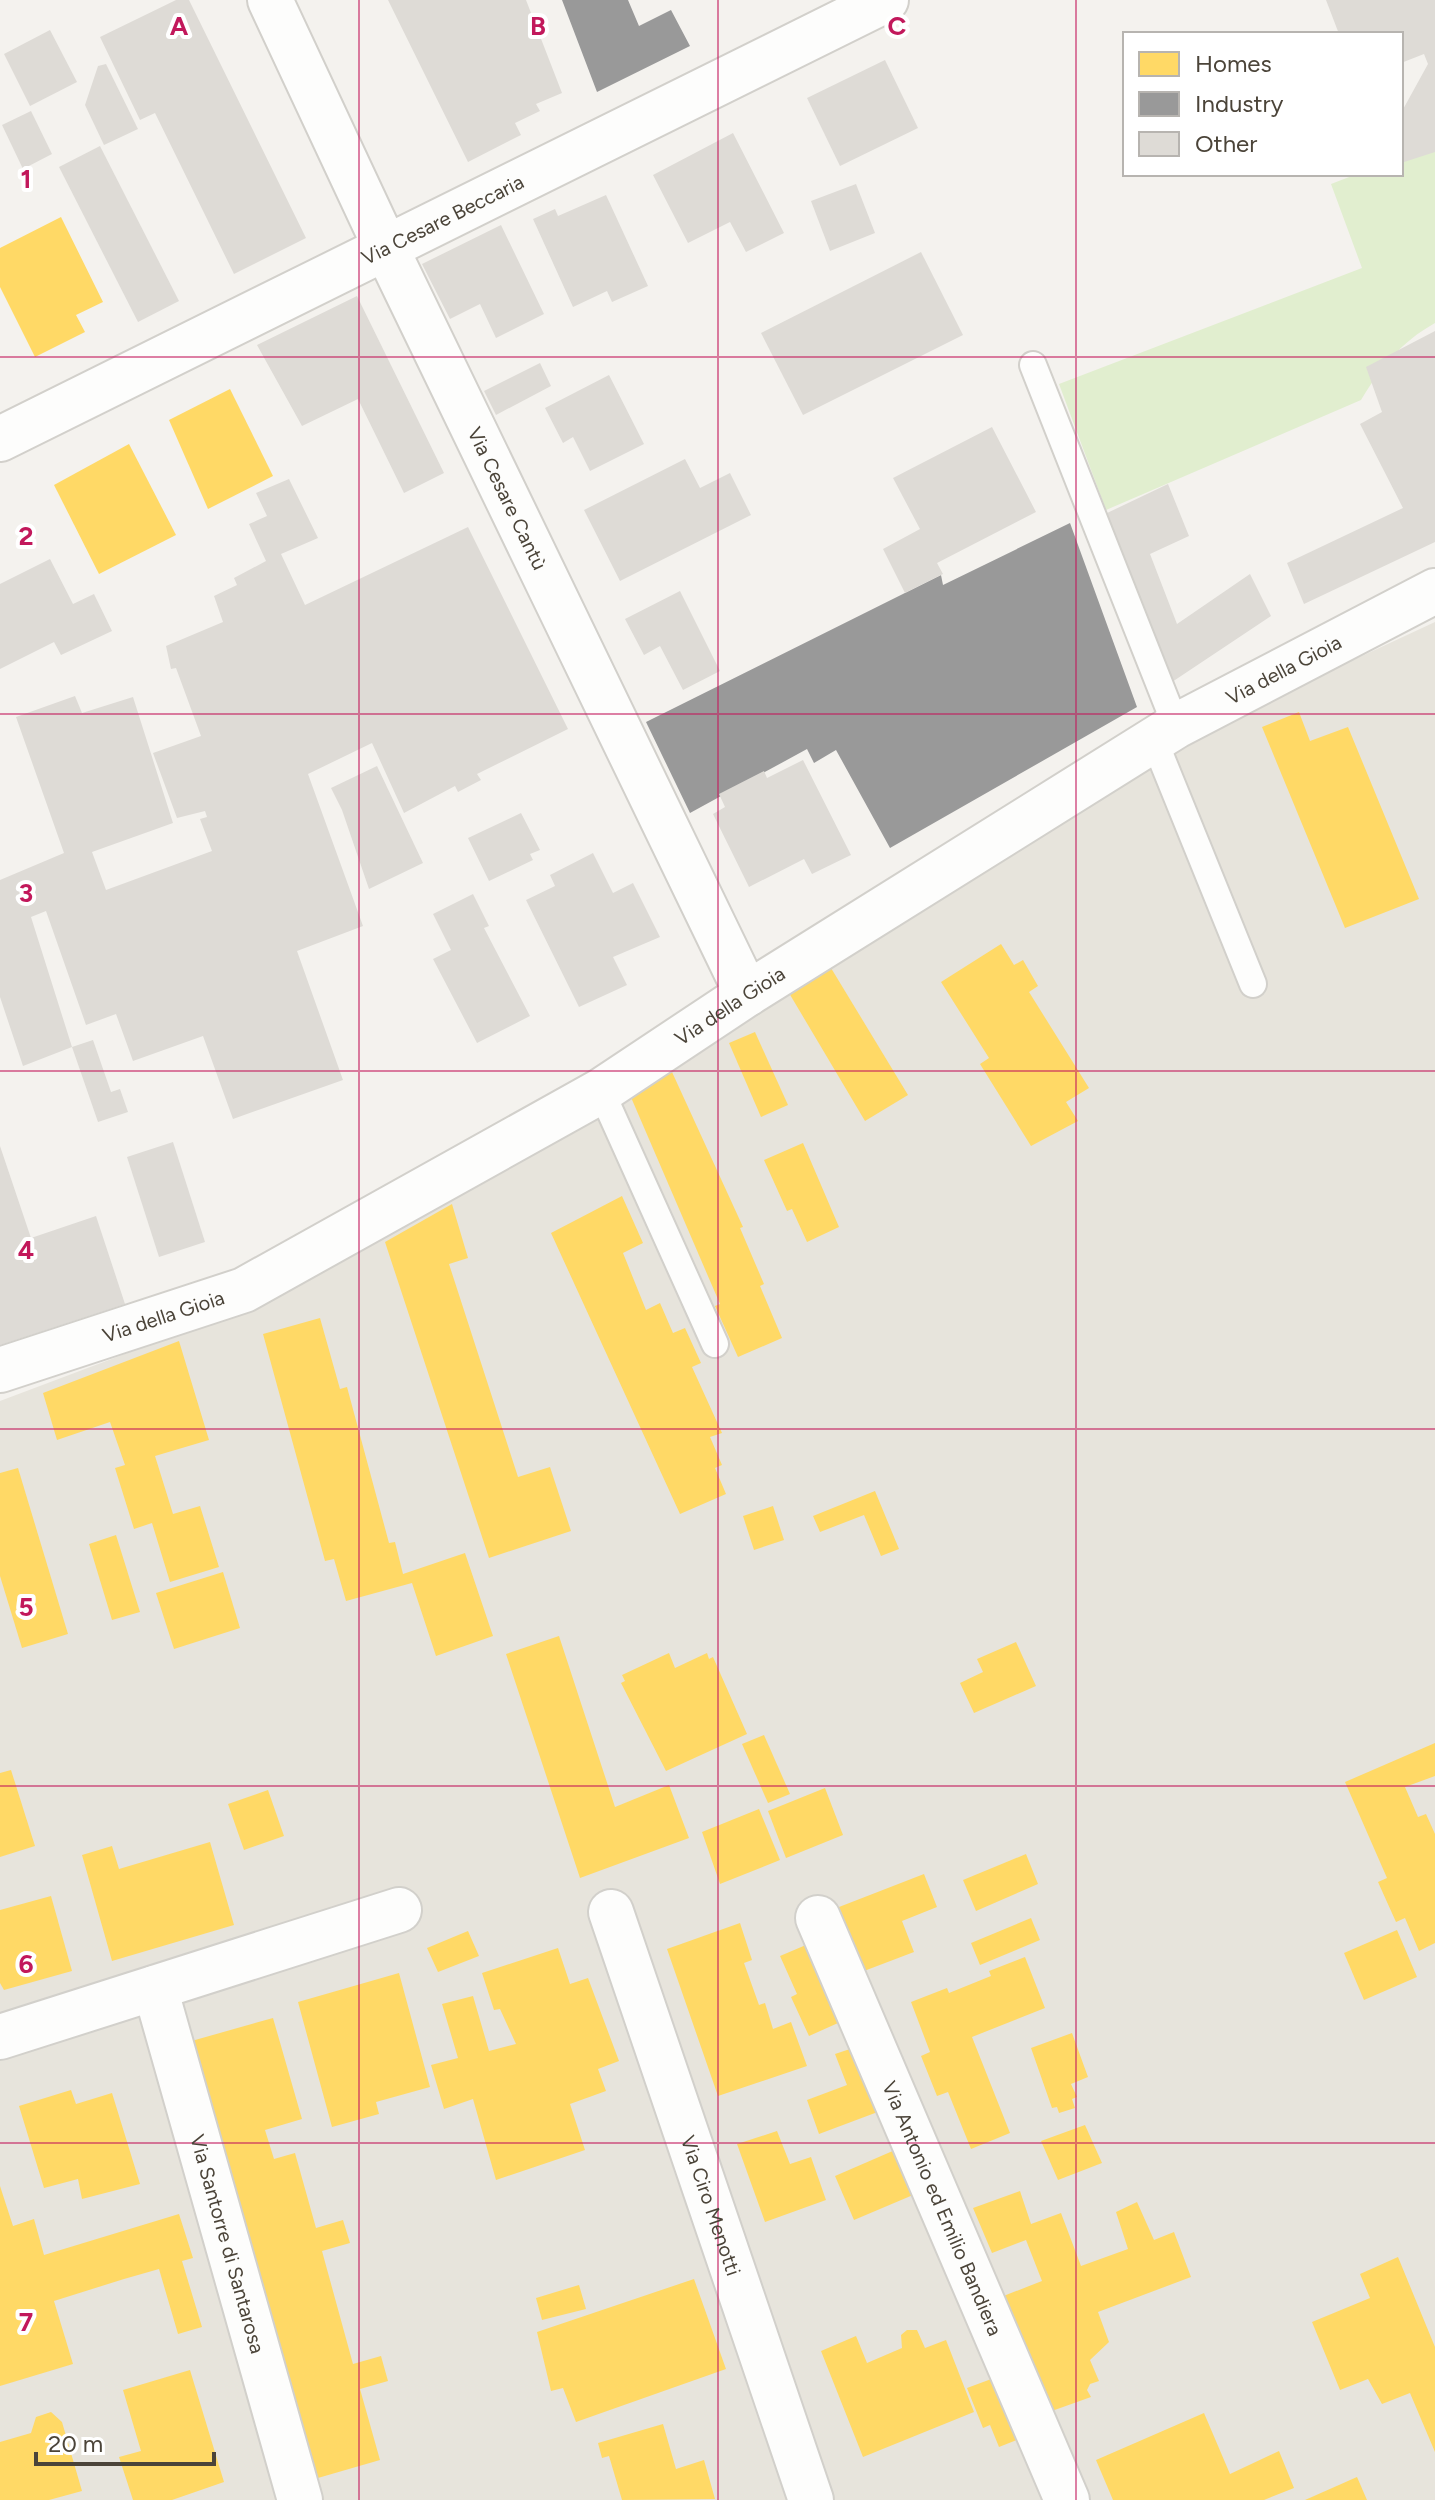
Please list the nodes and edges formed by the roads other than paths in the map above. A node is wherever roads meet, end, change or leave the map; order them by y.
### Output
1 (270, 0) edge
2 (886, 0) edge
3 (385, 246) junction
4 (1033, 365) dead end
5 (0, 439) edge
6 (1435, 591) edge
7 (1165, 733) junction
8 (1253, 984) dead end
9 (747, 994) junction
10 (601, 1091) junction
11 (715, 1344) dead end
12 (0, 1370) edge
13 (399, 1910) dead end
14 (611, 1912) dead end
15 (818, 1918) dead end
16 (155, 1988) junction
17 (0, 2037) edge
18 (300, 2500) edge
19 (811, 2500) edge
20 (1067, 2500) edge

1 - 3 street, Via Cesare Cantù
2 - 3 street, Via Cesare Beccaria
3 - 5 street, Via Cesare Beccaria
3 - 9 street, Via Cesare Cantù
4 - 7 lane
6 - 7 street, Via della Gioia
7 - 8 lane
7 - 9 street, Via della Gioia
9 - 10 street, Via della Gioia
10 - 11 lane
10 - 12 street, Via della Gioia
13 - 16 street
14 - 19 street, Via Ciro Menotti
15 - 20 street, Via Antonio ed Emilio Bandiera
16 - 17 street
16 - 18 street, Via Santorre di Santarosa

